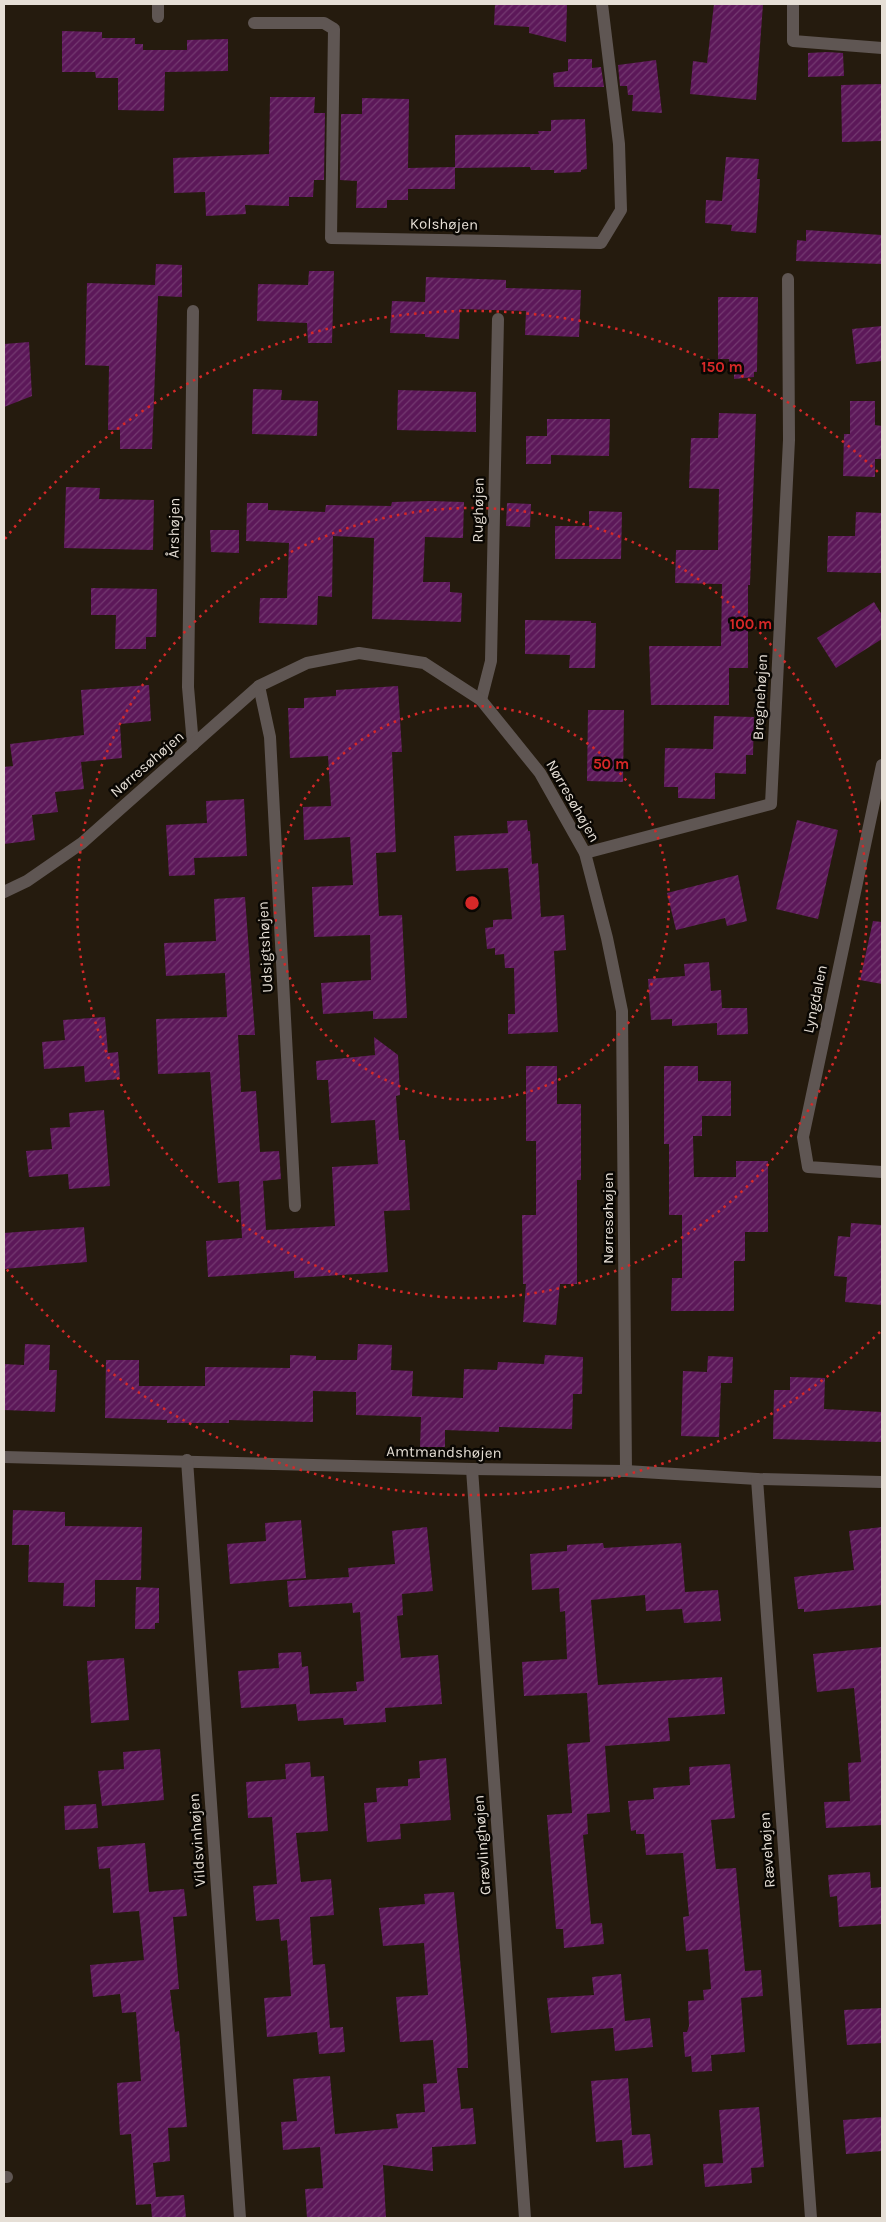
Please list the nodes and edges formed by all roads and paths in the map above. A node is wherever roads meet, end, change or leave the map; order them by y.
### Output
1 (158, 4) edge
2 (602, 4) edge
3 (793, 4) edge
4 (158, 17) dead end
5 (254, 23) dead end
6 (882, 48) edge
7 (788, 279) dead end
8 (193, 311) dead end
9 (498, 320) dead end
10 (260, 686) junction
11 (481, 700) junction
12 (193, 745) junction
13 (882, 765) edge
14 (584, 853) junction
15 (4, 892) edge
16 (882, 1172) edge
17 (295, 1206) dead end
18 (4, 1457) edge
19 (187, 1460) junction
20 (472, 1469) junction
21 (626, 1471) junction
22 (757, 1479) junction
23 (882, 1482) edge
24 (240, 2218) edge
25 (525, 2218) edge
26 (811, 2218) edge

1 - 4 street
2 - 5 street, Kolshøjen
3 - 6 street
7 - 14 street, Bregnehøjen
8 - 12 street, Årshøjen
9 - 11 street, Rughøjen
10 - 11 street, Nørresøhøjen
10 - 12 street, Nørresøhøjen
10 - 17 street, Udsigtshøjen
11 - 14 street, Nørresøhøjen
12 - 15 street, Nørresøhøjen
13 - 16 street, Lyngdalen
14 - 21 street, Nørresøhøjen
18 - 19 street, Amtmandshøjen
19 - 20 street, Amtmandshøjen
19 - 24 street, Vildsvinhøjen
20 - 21 street, Amtmandshøjen
20 - 25 street, Grævlinghøjen
21 - 22 street, Amtmandshøjen
22 - 23 street, Amtmandshøjen
22 - 26 street, Rævehøjen

